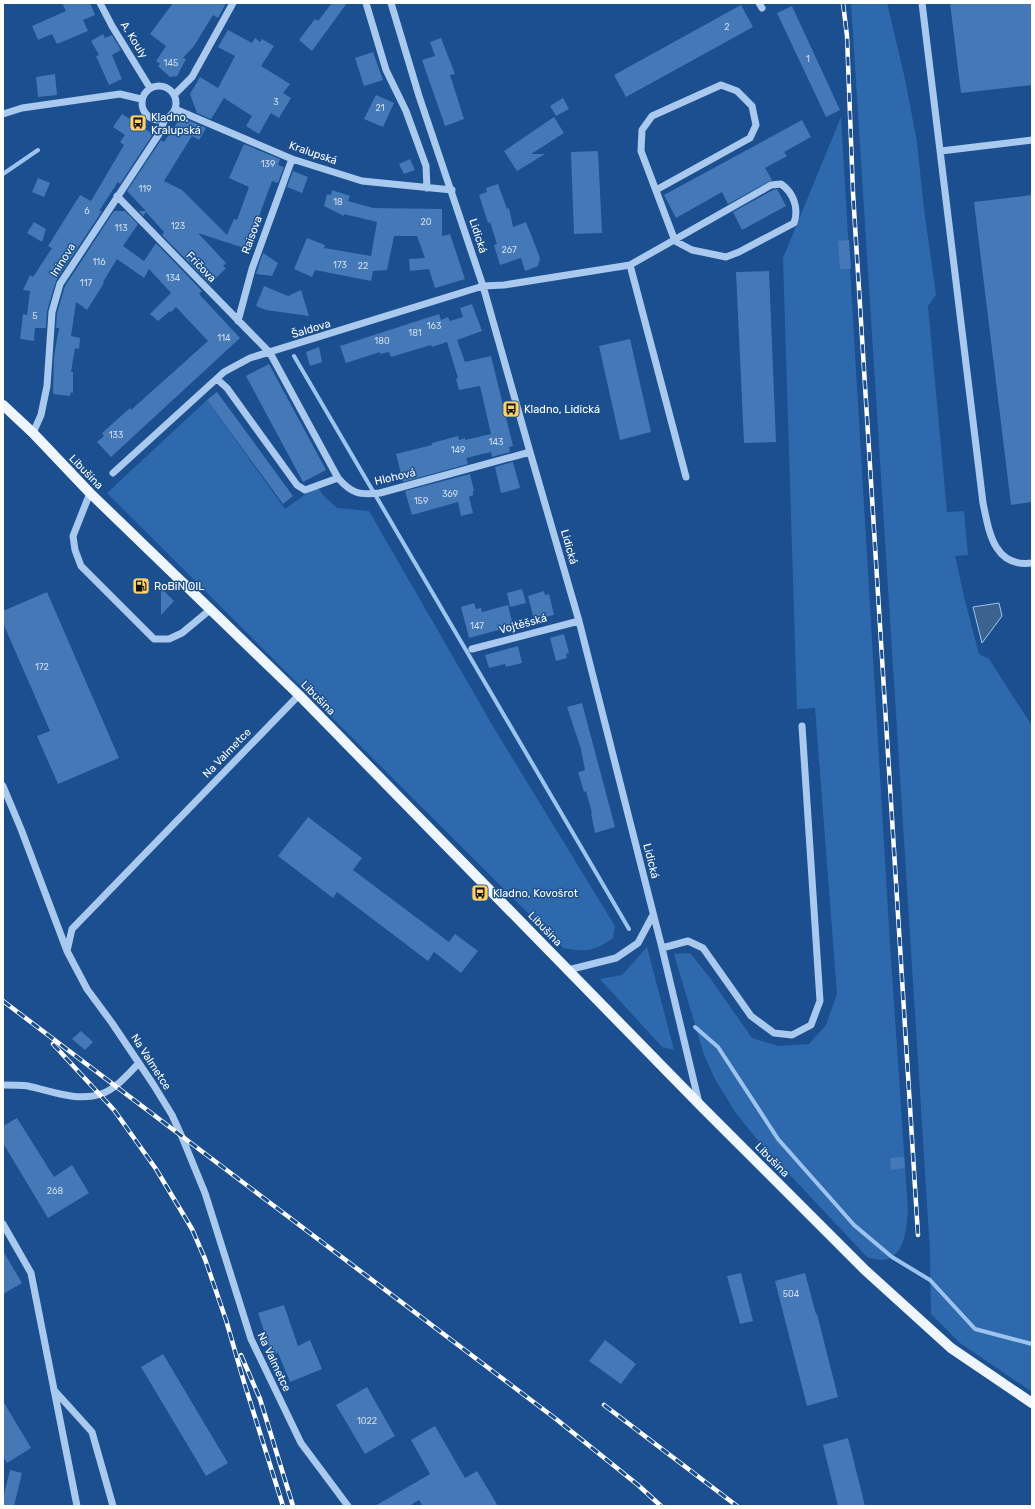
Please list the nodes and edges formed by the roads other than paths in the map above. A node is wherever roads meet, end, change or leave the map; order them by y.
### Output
1 (100, 3) edge
2 (233, 3) edge
3 (366, 3) edge
4 (391, 3) edge
5 (922, 3) edge
6 (150, 88) junction
7 (174, 95) junction
8 (141, 100) junction
9 (175, 109) junction
10 (3, 114) edge
11 (166, 119) junction
12 (1032, 140) edge
13 (941, 152) junction
14 (292, 158) junction
15 (428, 188) junction
16 (452, 190) junction
17 (656, 190) junction
18 (117, 196) junction
19 (675, 241) junction
20 (630, 265) junction
21 (483, 286) junction
22 (238, 321) junction
23 (270, 353) junction
24 (217, 379) junction
25 (3, 405) edge
26 (33, 433) junction
27 (530, 452) junction
28 (113, 473) dead end
29 (686, 476) dead end
30 (338, 478) junction
31 (90, 493) junction
32 (1032, 563) edge
33 (211, 609) junction
34 (579, 620) junction
35 (472, 650) dead end
36 (299, 695) junction
37 (802, 726) dead end
38 (3, 786) edge
39 (653, 915) junction
40 (662, 948) junction
41 (67, 951) junction
42 (568, 970) junction
43 (139, 1063) junction
44 (3, 1085) edge
45 (700, 1105) junction
46 (3, 1224) edge
47 (54, 1390) junction
48 (1032, 1403) edge
49 (77, 1506) edge
50 (113, 1506) edge
51 (348, 1506) edge

1 - 6 street, A. Kouly
2 - 7 street
3 - 15 street
4 - 16 street, Lidická
5 - 13 street
6 - 7 street
6 - 8 street
7 - 9 street
8 - 10 street
8 - 11 street
9 - 11 street, Ininova
9 - 14 street, Kralupská
11 - 18 street, Ininova
12 - 13 street
13 - 32 street
14 - 15 street, Kralupská
14 - 22 street, Raisova
15 - 16 street, Kralupská
16 - 21 street, Lidická
17 - 17 street
17 - 19 street
18 - 22 street, Fričova
18 - 26 street, Ininova
19 - 19 street, Šaldova
19 - 20 street, Šaldova
20 - 21 street, Šaldova
20 - 29 street
21 - 23 street, Šaldova
21 - 27 street, Lidická
22 - 23 street, Fričova
23 - 24 street, Šaldova
23 - 30 street, Hlohová
24 - 28 street, Šaldova
24 - 30 street
25 - 26 main road, Libušina
26 - 31 main road, Libušina
27 - 30 street, Hlohová
27 - 34 street, Lidická
31 - 33 main road, Libušina
31 - 33 street
33 - 36 main road, Libušina
34 - 35 street, Vojtěšská
34 - 39 street, Lidická
36 - 41 street, Na Valmetce
36 - 42 main road, Libušina
37 - 40 street
38 - 41 street
39 - 40 street, Lidická
39 - 42 street
40 - 45 street, Lidická
41 - 43 street, Na Valmetce
42 - 45 main road, Libušina
43 - 44 street
43 - 51 street, Na Valmetce
45 - 48 main road, Libušina
46 - 47 street
47 - 49 street
47 - 50 street

